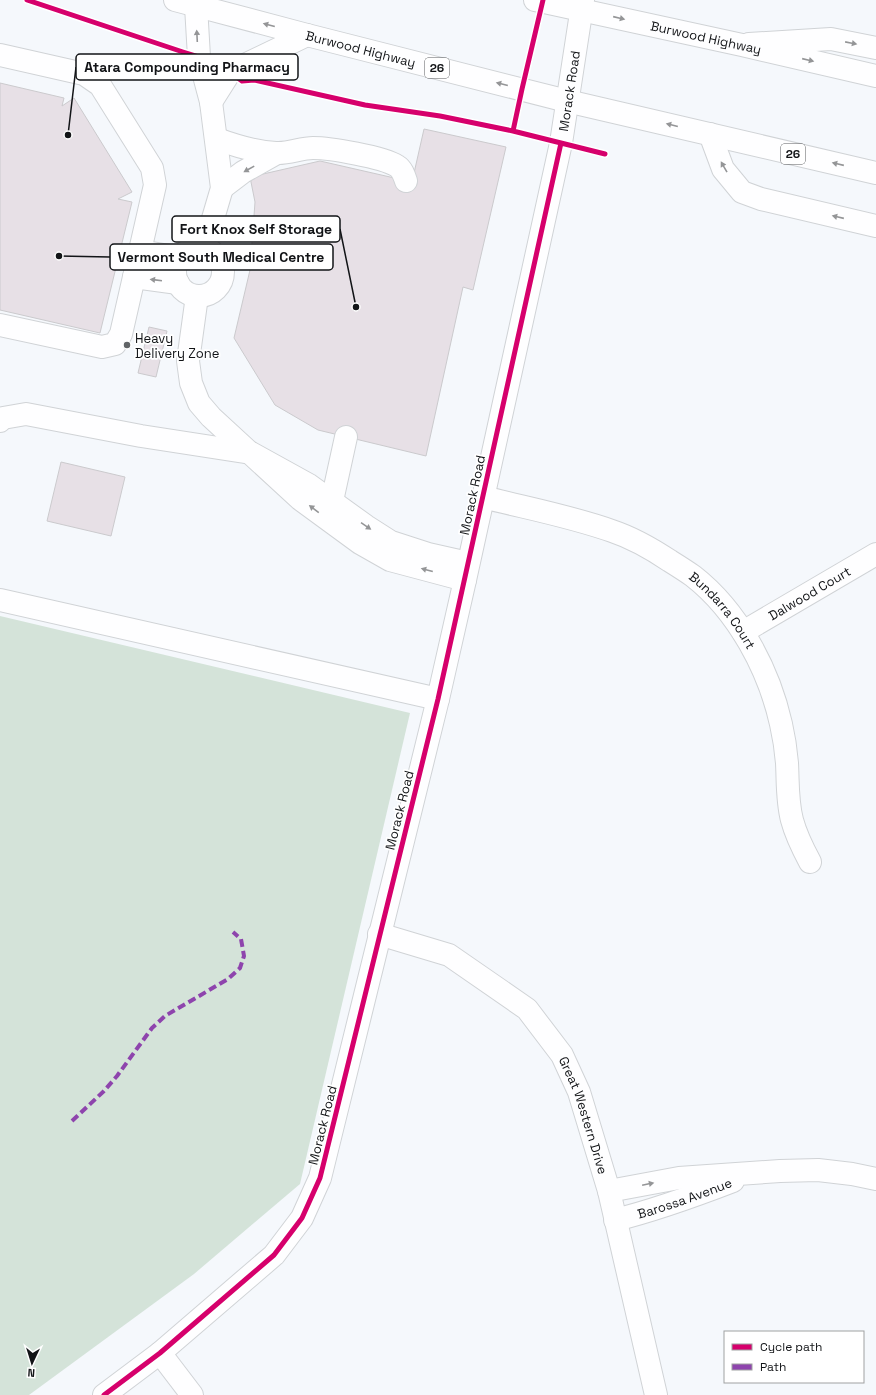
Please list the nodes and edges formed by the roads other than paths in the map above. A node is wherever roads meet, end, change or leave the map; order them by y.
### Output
1 (175, 0) edge
2 (535, 0) edge
3 (582, 5) edge
4 (196, 6) junction
5 (307, 35) junction
6 (742, 45) junction
7 (876, 48) edge
8 (0, 55) edge
9 (876, 76) edge
10 (567, 101) junction
11 (211, 102) junction
12 (710, 134) junction
13 (217, 139) junction
14 (277, 153) junction
15 (876, 173) edge
16 (406, 181) dead end
17 (222, 188) junction
18 (876, 226) edge
19 (204, 249) junction
20 (140, 251) junction
21 (181, 258) junction
22 (134, 278) junction
23 (178, 283) junction
24 (197, 296) junction
25 (3, 321) edge
26 (0, 421) edge
27 (346, 437) dead end
28 (251, 453) junction
29 (483, 497) junction
30 (332, 501) junction
31 (876, 554) edge
32 (466, 572) junction
33 (0, 600) edge
34 (743, 632) junction
35 (438, 700) junction
36 (810, 862) dead end
37 (379, 934) junction
38 (753, 1173) junction
39 (876, 1179) edge
40 (609, 1191) junction
41 (615, 1220) junction
42 (160, 1353) junction
43 (104, 1395) edge
44 (192, 1395) edge
45 (656, 1395) edge

1 - 4 main road, Burwood Highway / 26
2 - 3 main road, Burwood Highway
3 -> 6 main road, Burwood Highway
3 - 10 main road, Morack Road
5 -> 4 main road, Burwood Highway / 26
11 -> 4 main road
10 -> 5 main road, Burwood Highway / 26
5 - 11 main road
6 -> 7 main road
6 -> 9 main road, Burwood Highway
8 - 20 main road
12 -> 10 main road, Burwood Highway / 26
10 - 29 main road, Morack Road
11 - 13 main road
15 -> 12 main road, Burwood Highway / 26
18 -> 12 main road
13 - 14 main road
13 - 17 main road
14 - 16 main road
14 -> 17 main road
17 - 19 main road
19 - 21 main road
19 - 24 main road
20 - 21 main road
20 - 22 main road
21 - 23 main road
23 -> 22 main road
22 - 25 main road
23 - 24 main road
24 - 28 main road
26 - 28 main road
27 - 30 main road
28 - 30 main road
32 -> 28 main road
29 - 32 main road, Morack Road
29 - 34 main road, Bundarra Court
30 -> 32 main road
31 - 34 main road, Dalwood Court
32 - 35 main road, Morack Road
33 - 35 main road
34 - 36 main road, Bundarra Court
35 - 37 main road, Morack Road
37 - 40 main road, Great Western Drive
37 - 42 main road, Morack Road
38 - 39 main road, Barossa Avenue
40 -> 38 main road, Barossa Avenue
38 - 41 main road, Barossa Avenue
40 - 41 main road, Great Western Drive
41 - 45 main road, Great Western Drive
42 - 43 main road, Morack Road
42 - 44 main road

